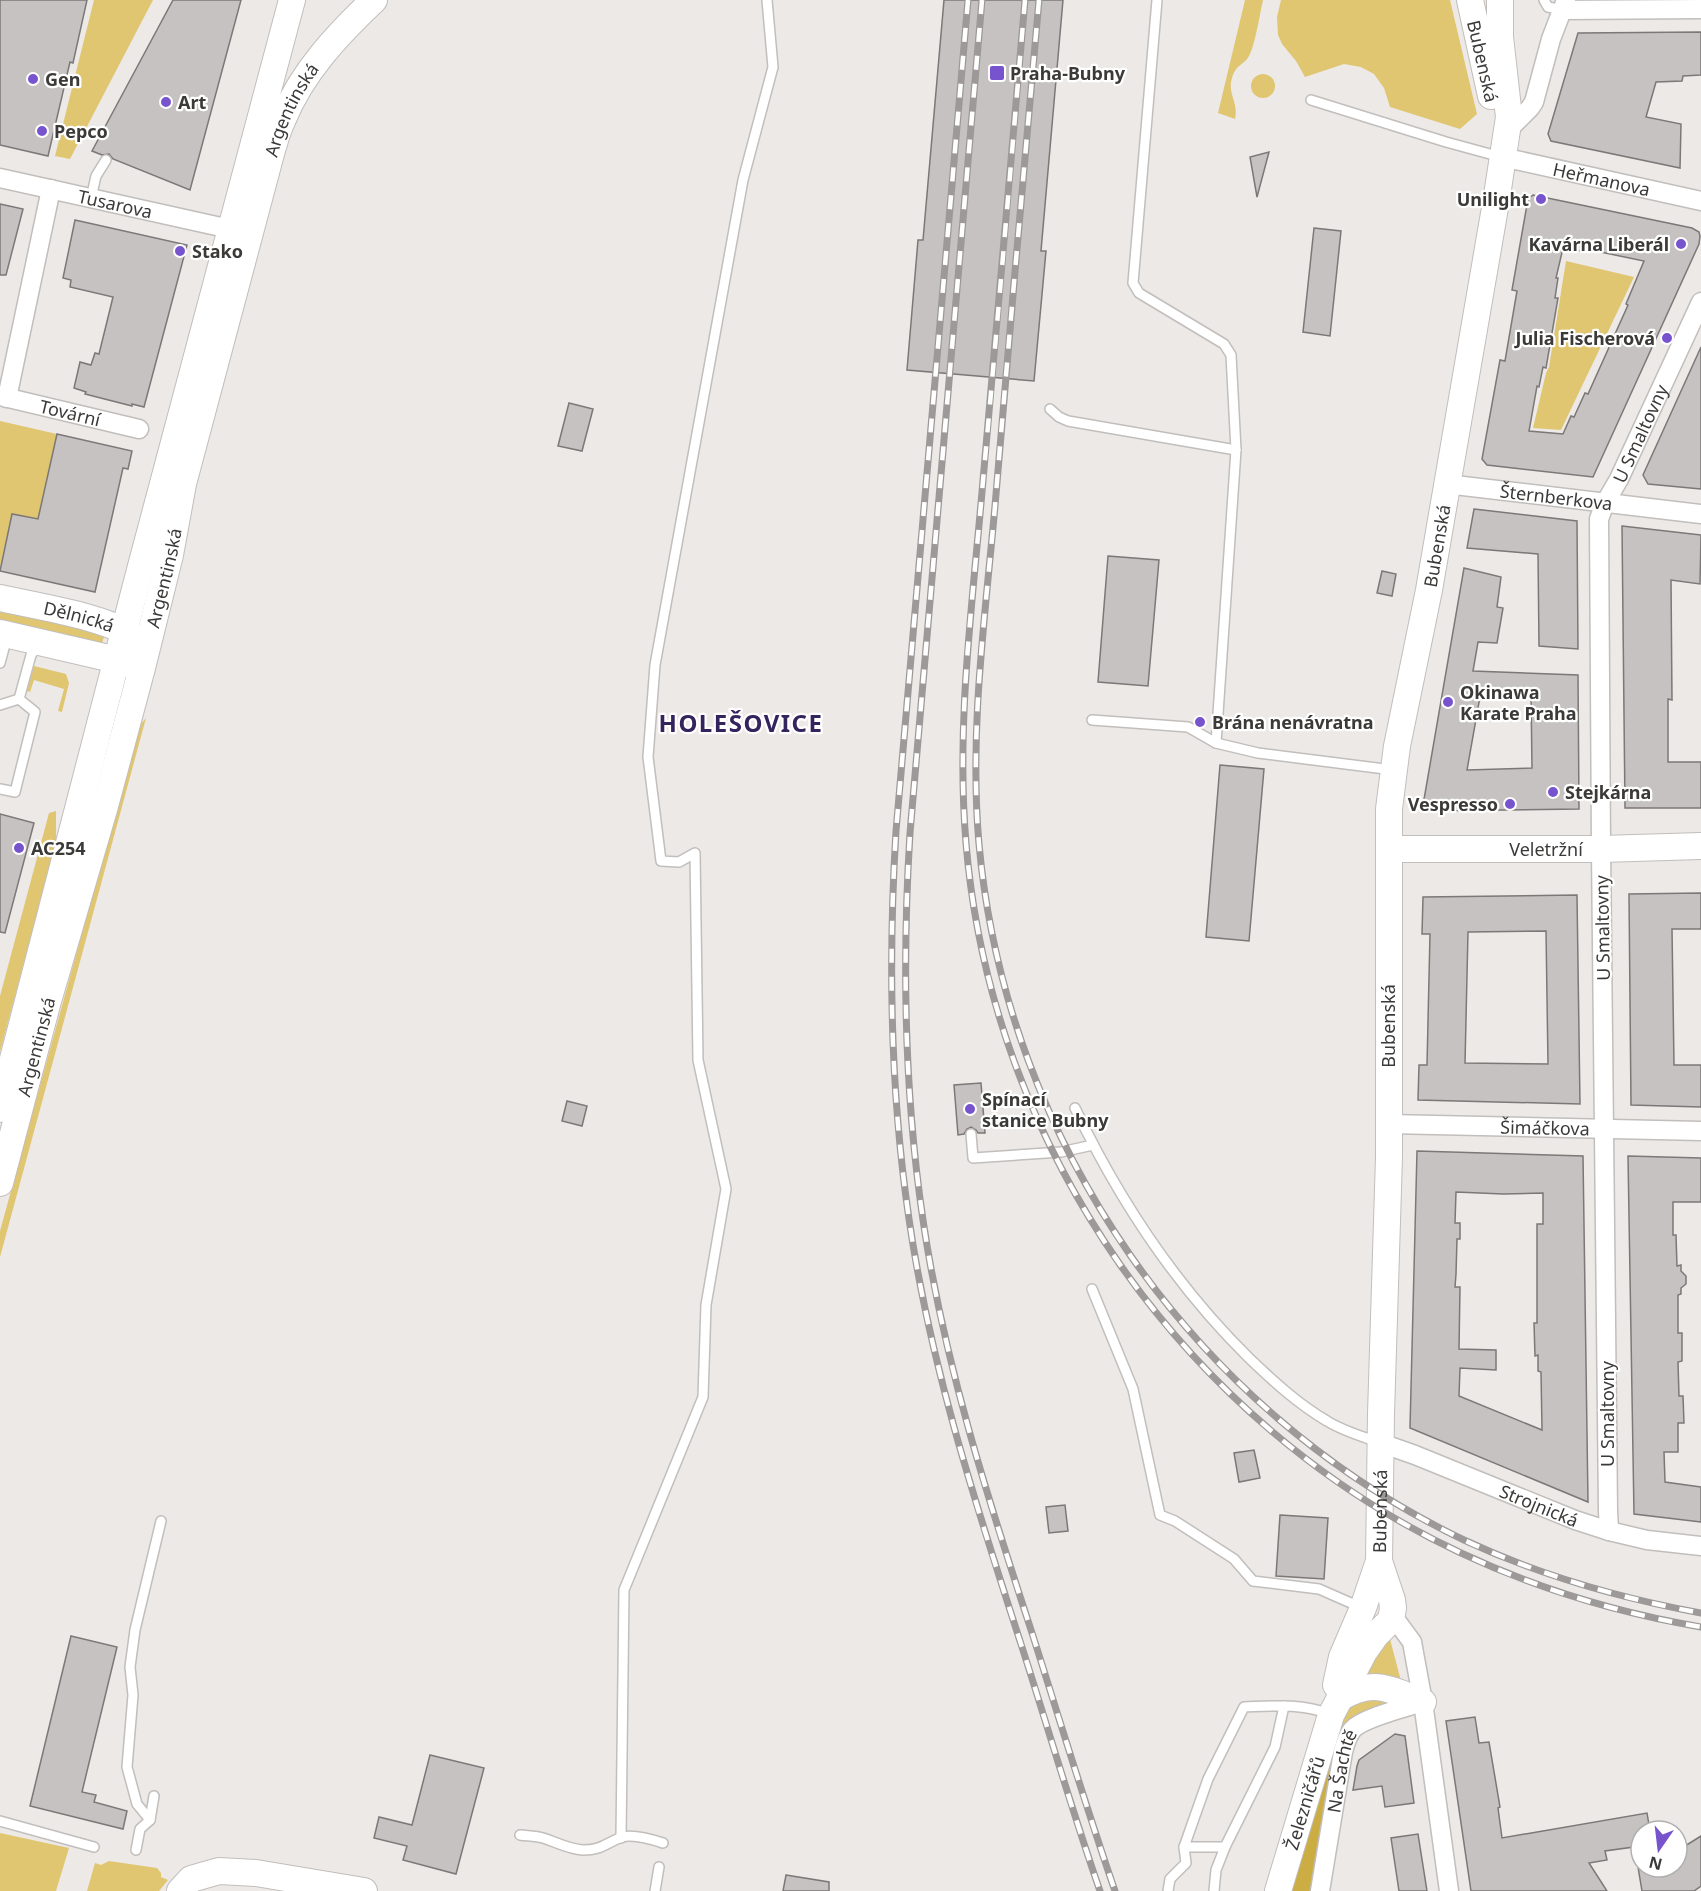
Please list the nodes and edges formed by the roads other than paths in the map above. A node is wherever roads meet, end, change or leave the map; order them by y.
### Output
1 (292, 0) edge
2 (374, 0) edge
3 (767, 0) edge
4 (1157, 0) edge
5 (1470, 0) edge
6 (1500, 0) edge
7 (1544, 0) edge
8 (1565, 5) edge
9 (1701, 9) edge
10 (1311, 100) dead end
11 (1508, 130) junction
12 (1502, 157) junction
13 (106, 160) dead end
14 (0, 178) edge
15 (51, 189) junction
16 (91, 198) junction
17 (1701, 201) edge
18 (230, 229) junction
19 (1700, 308) edge
20 (3, 397) edge
21 (1050, 409) dead end
22 (139, 429) dead end
23 (1236, 450) junction
24 (1446, 484) junction
25 (1605, 503) junction
26 (1701, 514) edge
27 (0, 598) edge
28 (125, 630) junction
29 (4, 634) edge
30 (40, 642) junction
31 (117, 660) junction
32 (144, 661) junction
33 (0, 663) edge
34 (19, 699) junction
35 (0, 705) edge
36 (1092, 720) dead end
37 (1216, 744) junction
38 (1393, 770) junction
39 (0, 789) edge
40 (1701, 846) edge
41 (1390, 849) junction
42 (1601, 849) junction
43 (1075, 1108) dead end
44 (0, 1109) edge
45 (1389, 1124) junction
46 (1605, 1130) junction
47 (1701, 1131) edge
48 (971, 1134) dead end
49 (1093, 1145) junction
50 (0, 1183) edge
51 (1092, 1288) dead end
52 (1381, 1443) junction
53 (161, 1521) dead end
54 (1609, 1531) junction
55 (1701, 1545) edge
56 (1379, 1561) junction
57 (1363, 1608) junction
58 (1391, 1620) junction
59 (1342, 1657) junction
60 (1423, 1702) junction
61 (1284, 1706) junction
62 (1336, 1707) junction
63 (154, 1796) dead end
64 (150, 1820) junction
65 (0, 1821) edge
66 (520, 1835) dead end
67 (621, 1838) junction
68 (663, 1843) dead end
69 (94, 1847) dead end
70 (1184, 1847) junction
71 (1225, 1847) junction
72 (136, 1850) dead end
73 (659, 1867) dead end
74 (308, 1887) edge
75 (180, 1891) edge
76 (364, 1891) edge
77 (655, 1891) edge
78 (1168, 1891) edge
79 (1214, 1891) edge
80 (1278, 1891) edge
81 (1320, 1891) edge
82 (1449, 1891) edge

1 - 18 main road, Argentinská
2 - 32 main road, Argentinská
3 - 67 lane
4 - 23 lane
5 - 12 main road, Bubenská
6 - 11 main road, Bubenská
7 - 8 lane
8 - 9 street
8 - 11 street, Bubenská
10 - 12 lane
11 - 12 main road, Bubenská
12 - 17 street, Heřmanova
12 - 24 main road, Bubenská
13 - 16 lane
14 - 15 street, Tusarova
15 - 16 street, Tusarova
15 - 20 street
16 - 18 street, Tusarova
18 - 28 main road, Argentinská
19 - 25 street, U Smaltovny
20 - 22 street, Tovární
21 - 23 lane
23 - 37 lane
24 - 25 street, Šternberkova
24 - 38 main road, Bubenská
25 - 26 street, Šternberkova
25 - 42 street, U Smaltovny
27 - 28 main road, Dělnická
28 - 31 main road, Argentinská
28 - 32 main road, Dělnická
29 - 30 main road, Dělnická
29 - 33 lane
30 - 31 main road, Dělnická
30 - 34 lane
31 - 32 main road, Dělnická
31 - 44 main road, Argentinská
32 - 50 main road, Argentinská
34 - 35 lane
34 - 39 lane
36 - 37 lane
37 - 38 lane
38 - 41 main road, Bubenská
40 - 42 main road, Veletržní
41 - 42 main road, Veletržní
41 - 45 main road, Bubenská
42 - 46 street, U Smaltovny
43 - 49 lane
45 - 46 street, Šimáčkova
45 - 52 main road, Bubenská
46 - 47 street, Šimáčkova
46 - 54 street, U Smaltovny
48 - 49 lane
49 - 52 lane
51 - 57 lane
52 - 54 street, Strojnická
52 - 56 main road, Bubenská
53 - 64 lane
54 - 55 street, Strojnická
56 - 57 main road, Železničářů
56 - 58 main road, Bubenská
57 - 59 main road, Železničářů
58 - 59 street
58 - 60 street
58 - 62 main road, Železničářů
59 - 62 main road, Železničářů
60 - 62 main road
60 - 81 street, Na Šachtě
60 - 82 street
61 - 62 lane
61 - 70 lane
61 - 71 lane
62 - 80 main road, Železničářů
63 - 64 lane
64 - 72 lane
65 - 69 lane
66 - 67 lane
67 - 68 lane
70 - 71 lane
70 - 78 lane
71 - 79 lane
73 - 77 lane
74 - 75 main road
74 - 76 main road

